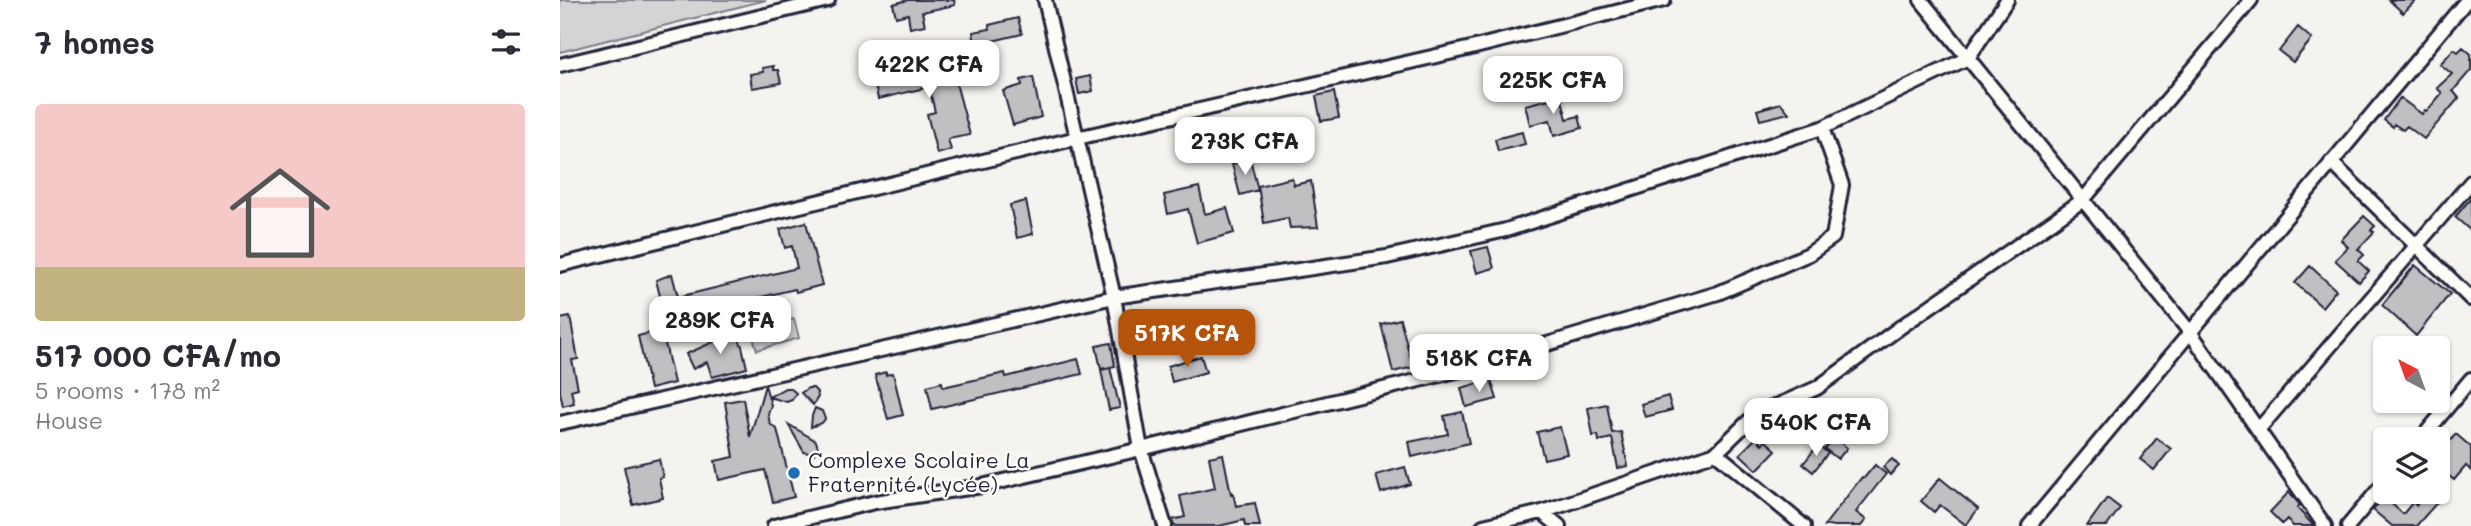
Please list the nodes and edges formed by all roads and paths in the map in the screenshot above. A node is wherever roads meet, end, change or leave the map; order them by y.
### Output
1 (828, 0) edge
2 (1045, 0) edge
3 (1664, 0) edge
4 (1921, 0) edge
5 (2007, 0) edge
6 (2250, 0) edge
7 (2467, 2) edge
8 (1968, 58) junction
9 (560, 65) edge
10 (1822, 128) junction
11 (1077, 138) junction
12 (2330, 162) junction
13 (2471, 182) edge
14 (2083, 200) junction
15 (2418, 247) junction
16 (560, 265) edge
17 (1114, 297) junction
18 (2471, 299) edge
19 (2190, 332) junction
20 (2471, 379) edge
21 (560, 423) edge
22 (2431, 427) edge
23 (2258, 430) junction
24 (1141, 449) junction
25 (1716, 453) junction
26 (2373, 496) edge
27 (1542, 512) junction
28 (774, 526) edge
29 (1165, 526) edge
30 (1483, 526) edge
31 (1559, 526) edge
32 (1804, 526) edge
33 (2029, 526) edge
34 (2325, 526) edge
35 (2348, 526) edge

1 - 9 street
2 - 11 street
3 - 11 street
4 - 8 street
5 - 8 street
6 - 14 street
7 - 12 street
8 - 10 street
8 - 14 street
10 - 17 street
10 - 24 street
11 - 16 street
11 - 17 street
12 - 15 street
12 - 19 street
13 - 15 street
14 - 19 street
14 - 25 street
15 - 18 street
15 - 23 street
17 - 21 street
17 - 24 street
19 - 23 street
19 - 33 street
20 - 22 street
23 - 34 street
24 - 28 street
24 - 29 street
25 - 27 street
25 - 32 street
26 - 35 street
27 - 30 street
27 - 31 street

